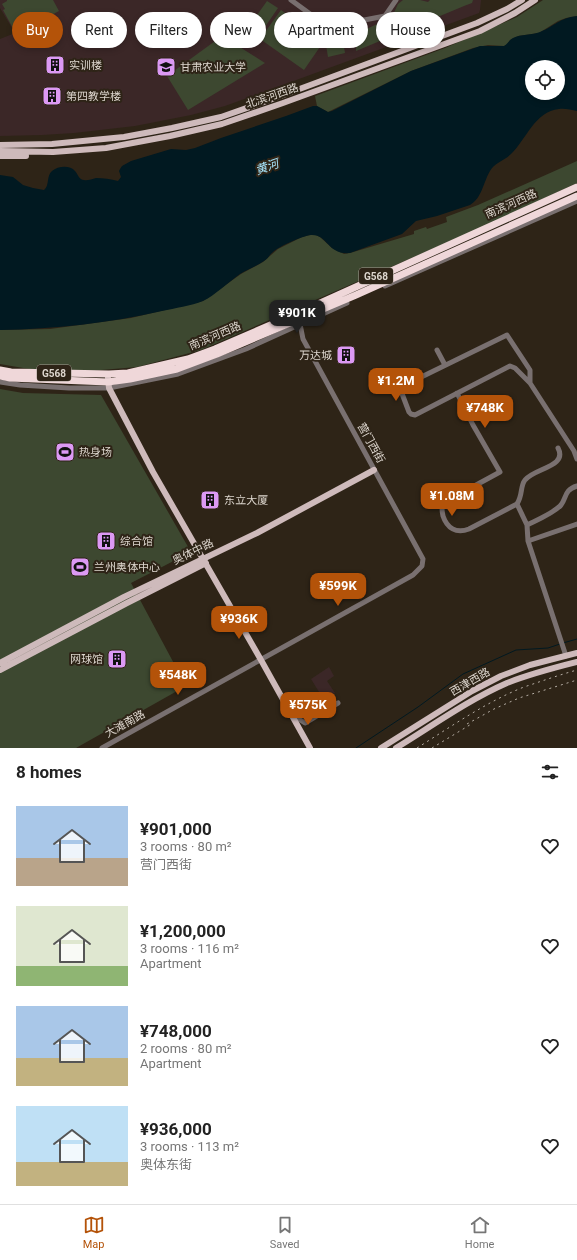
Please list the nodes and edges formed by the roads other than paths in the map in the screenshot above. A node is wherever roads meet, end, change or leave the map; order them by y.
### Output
1 (291, 0) edge
2 (396, 0) edge
3 (522, 0) edge
4 (535, 0) edge
5 (314, 83) junction
6 (316, 91) junction
7 (0, 145) edge
8 (106, 148) junction
9 (0, 152) edge
10 (0, 156) edge
11 (577, 187) edge
12 (577, 196) edge
13 (577, 201) edge
14 (353, 287) junction
15 (357, 296) junction
16 (298, 319) junction
17 (437, 350) dead end
18 (445, 365) junction
19 (0, 370) edge
20 (0, 376) edge
21 (108, 381) junction
22 (0, 382) edge
23 (530, 383) junction
24 (457, 393) junction
25 (558, 448) dead end
26 (577, 458) edge
27 (374, 470) junction
28 (577, 486) edge
29 (517, 504) junction
30 (577, 524) edge
31 (527, 525) junction
32 (528, 541) junction
33 (423, 559) joint
34 (205, 561) junction
35 (577, 653) edge
36 (566, 656) junction
37 (262, 660) junction
38 (577, 662) edge
39 (0, 663) edge
40 (0, 670) edge
41 (338, 703) dead end
42 (290, 713) junction
43 (385, 747) edge
44 (102, 748) edge
45 (310, 748) edge
46 (396, 748) edge

1 - 2 street
3 - 5 main road, 北滨河西路
4 - 6 main road, 北滨河西路
5 - 6 main road
5 - 7 main road, 北滨河西路
6 - 8 main road, 北滨河西路
8 - 9 main road, 北滨河西路
8 - 10 main road
11 - 14 highway, 南滨河西路 / G568
12 - 15 highway, 南滨河西路 / G568
13 - 15 street, 南滨河西路
14 - 15 street
14 - 16 highway, 南滨河西路 / G568
15 - 16 highway, 南滨河西路 / G568
16 - 21 highway, 南滨河西路 / G568
16 - 27 street, 营门西街
17 - 18 street
18 - 23 street
18 - 24 street
19 - 21 highway, 南滨河西路 / G568
20 - 21 highway, 南滨河西路 / G568
21 - 22 street, 南滨河西路
21 - 34 main road
23 - 24 street
23 - 26 street
24 - 29 street
25 - 29 street
27 - 33 street, 营门西街
27 - 34 main road, 奥体中路
28 - 31 street
29 - 31 street
30 - 32 street
31 - 32 street
32 - 36 street
33 - 37 street, 大滩南路
34 - 37 main road
34 - 39 main road, 奥体中路
34 - 40 main road, 奥体中路
35 - 36 main road, 西津西路
36 - 43 main road, 西津西路
37 - 42 main road
37 - 44 street, 大滩南路
38 - 46 main road, 西津西路
41 - 42 street
42 - 45 main road

